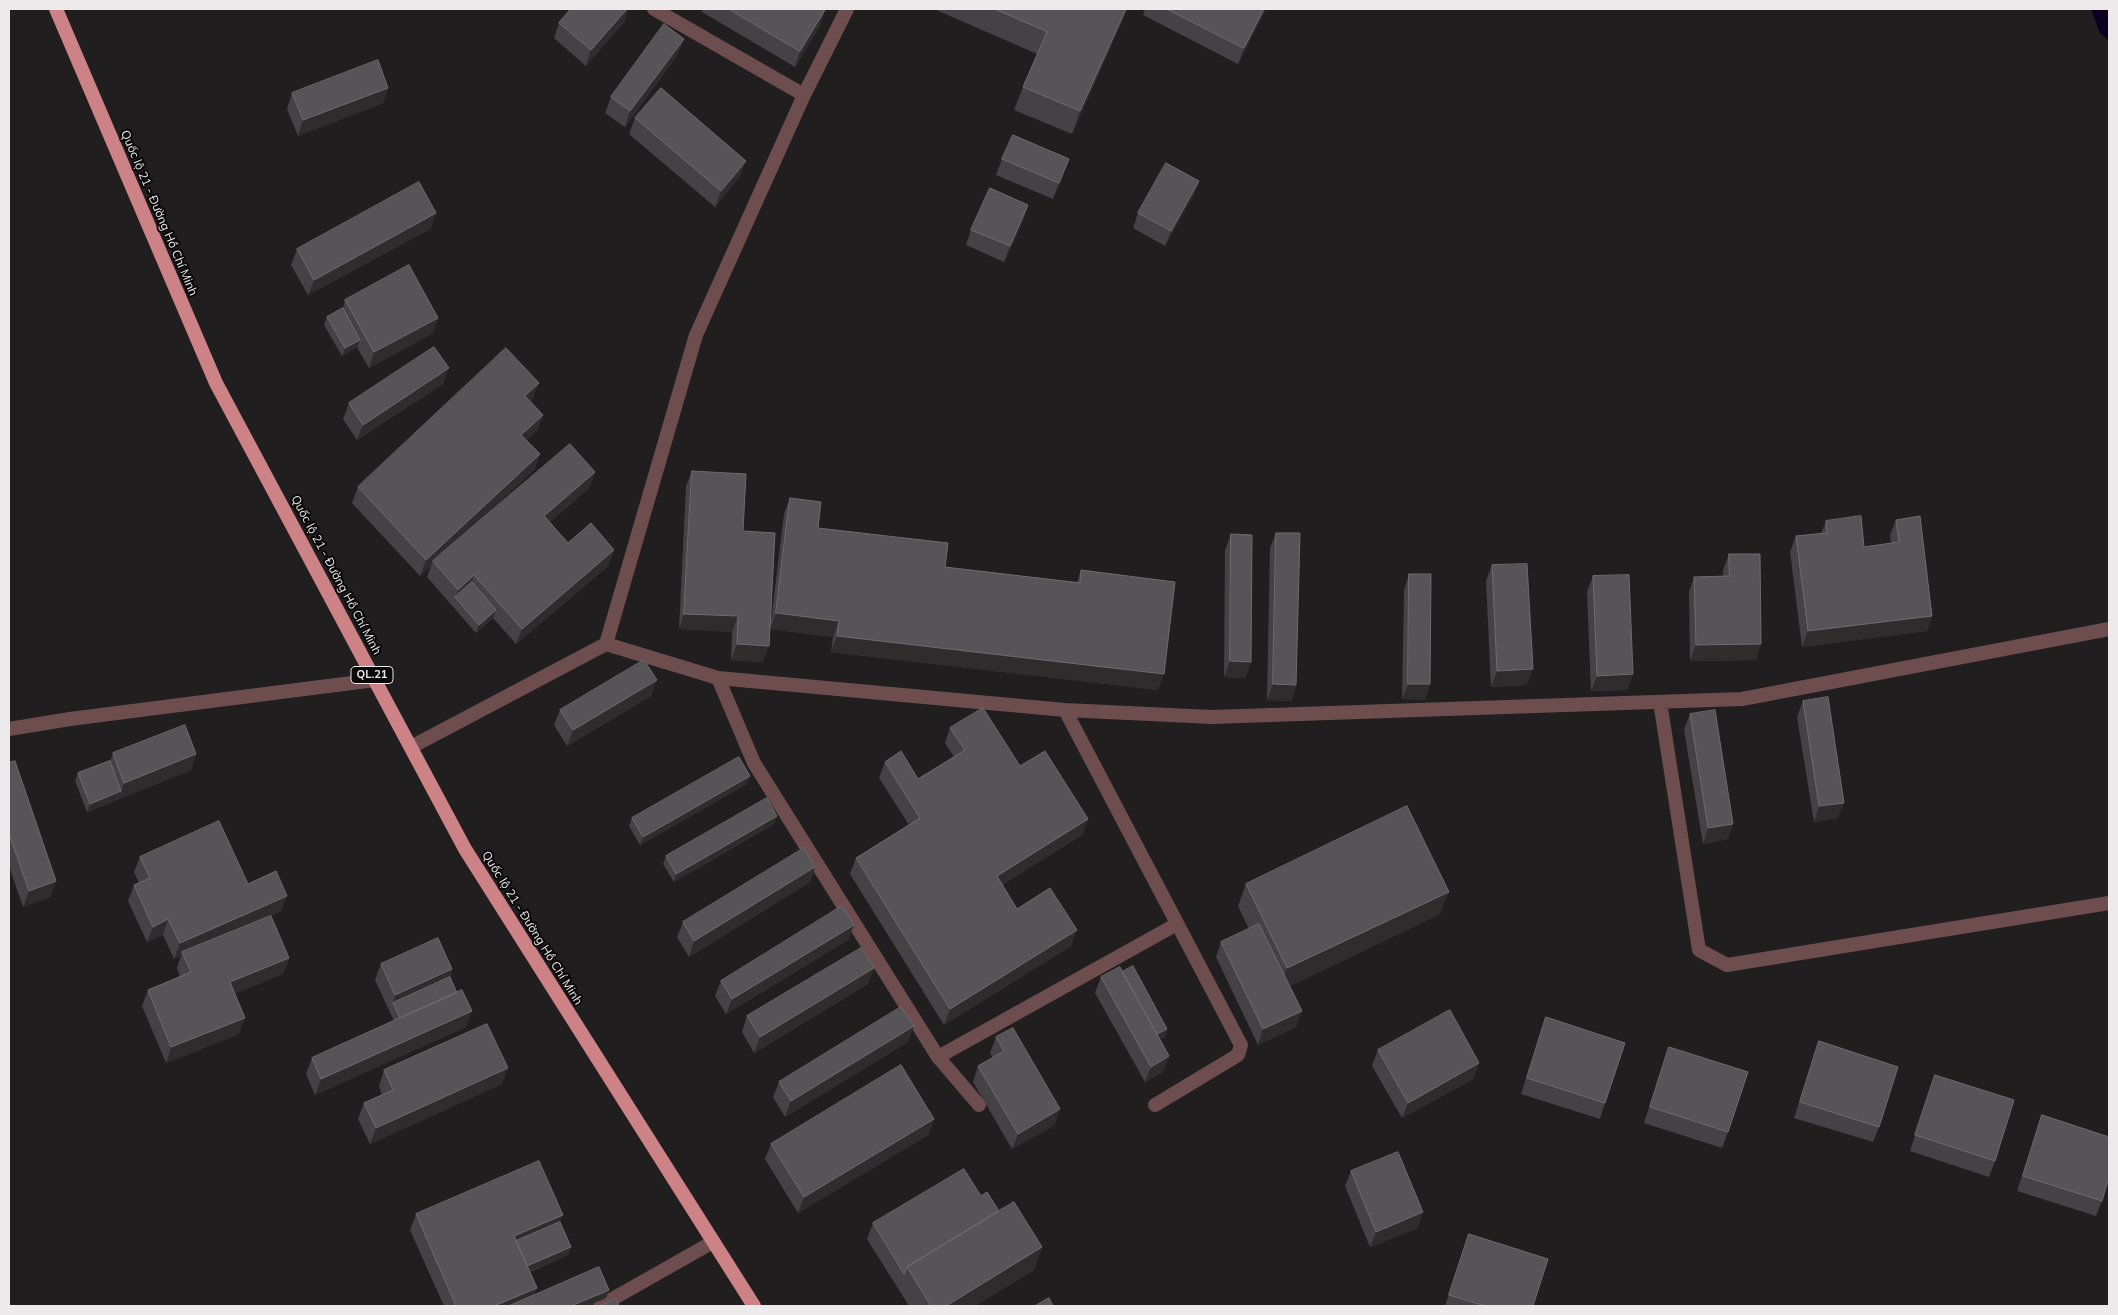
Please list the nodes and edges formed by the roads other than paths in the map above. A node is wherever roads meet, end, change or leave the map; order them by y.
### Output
1 (56, 9) edge
2 (654, 9) edge
3 (847, 9) edge
4 (804, 95) junction
5 (2109, 629) edge
6 (606, 644) junction
7 (718, 678) junction
8 (375, 680) junction
9 (1660, 702) junction
10 (1065, 710) junction
11 (9, 729) edge
12 (411, 746) junction
13 (2109, 903) edge
14 (1177, 924) junction
15 (938, 1057) junction
16 (979, 1105) dead end
17 (1155, 1105) dead end
18 (713, 1242) junction
19 (600, 1306) edge
20 (754, 1306) edge

1 - 8 highway, Quốc lộ 21 - Đường Hồ Chí Minh / QL.21
2 - 4 street
3 - 4 street
4 - 6 street
5 - 9 street
6 - 7 street
6 - 12 street
7 - 10 street
7 - 15 street
8 - 11 street
8 - 12 highway, Quốc lộ 21 - Đường Hồ Chí Minh / QL.21
9 - 10 street
9 - 13 street
10 - 14 street
12 - 18 highway, Quốc lộ 21 - Đường Hồ Chí Minh / QL.21
14 - 15 street
14 - 17 street
15 - 16 street
18 - 19 street
18 - 20 highway, Quốc lộ 21 - Đường Hồ Chí Minh / QL.21

